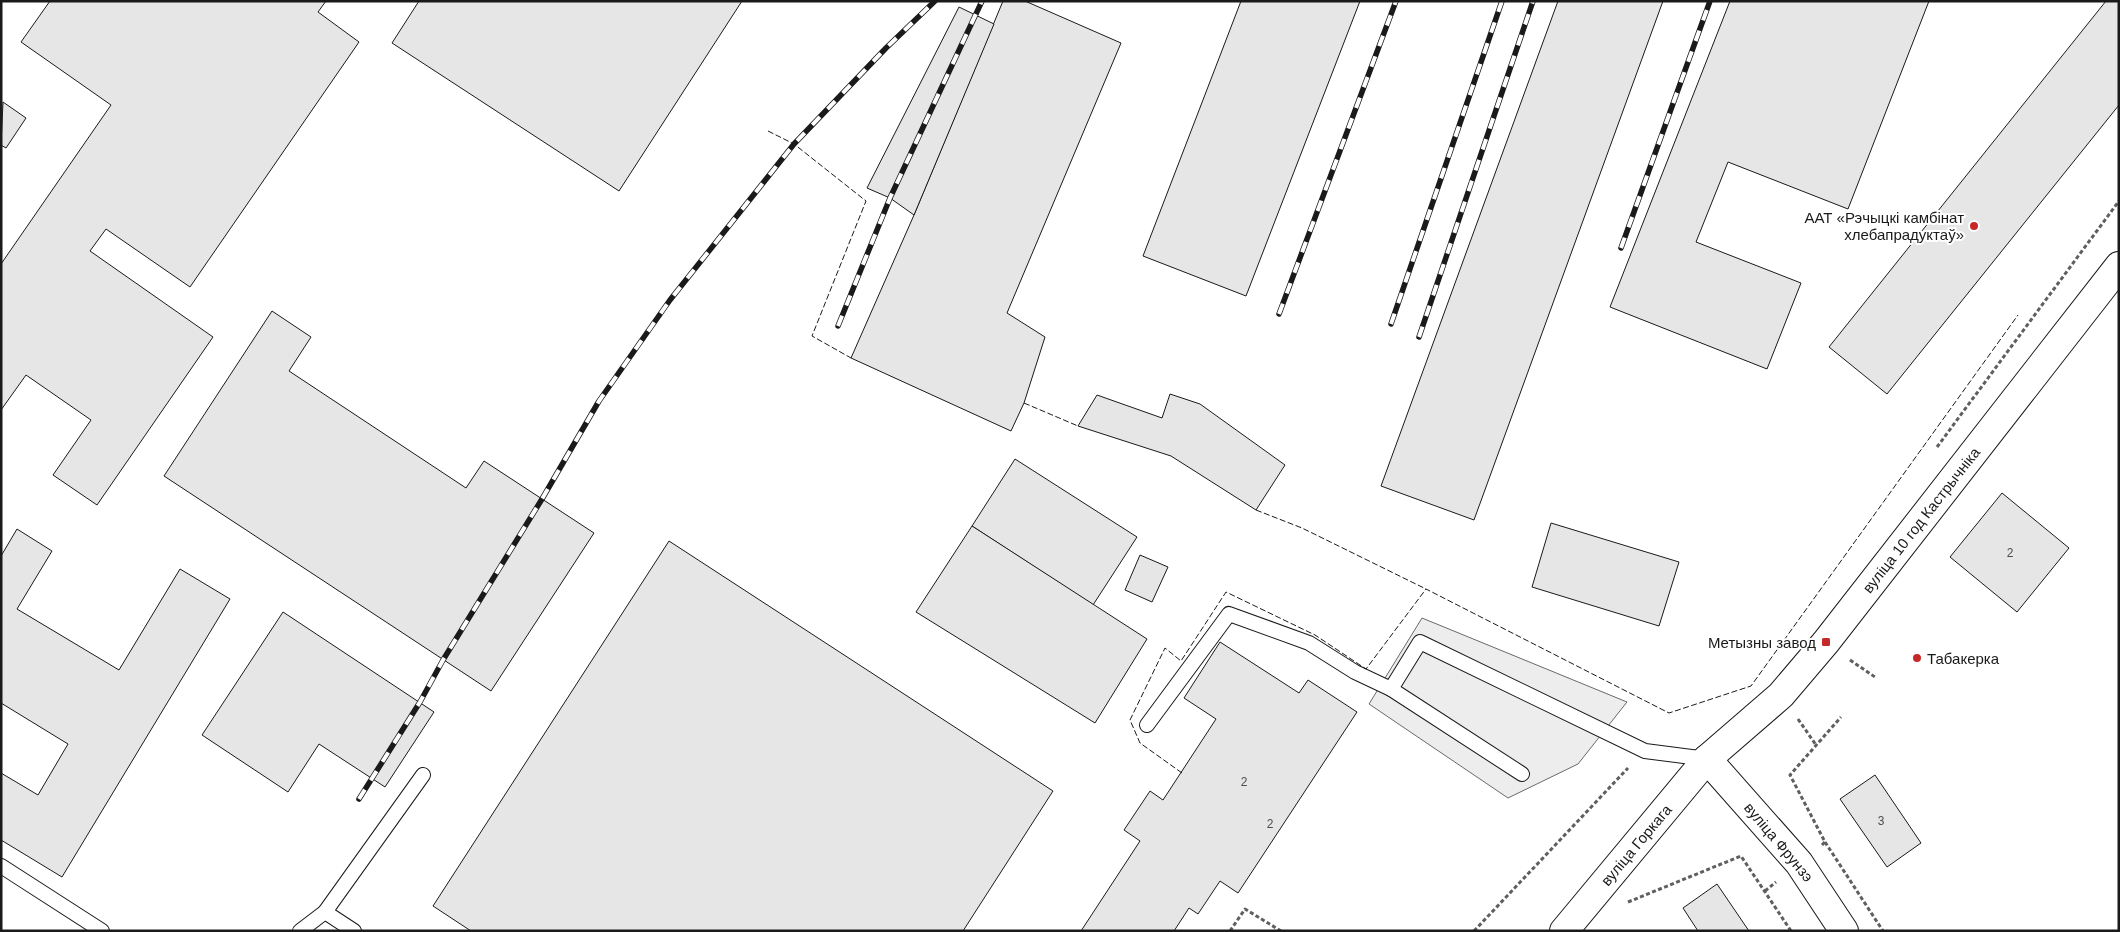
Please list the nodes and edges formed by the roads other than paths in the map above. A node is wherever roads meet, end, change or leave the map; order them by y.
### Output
1 (2119, 266) edge
2 (1391, 689) junction
3 (1147, 726) dead end
4 (1707, 759) junction
5 (1522, 774) dead end
6 (423, 775) dead end
7 (1, 866) edge
8 (326, 912) junction
9 (102, 931) edge
10 (300, 931) edge
11 (354, 931) edge
12 (1564, 931) edge
13 (1844, 931) edge

1 - 4 street, вуліца 10 год Кастрычніка
2 - 3 lane
2 - 4 lane
2 - 5 lane
4 - 12 street, вуліца Горкага
4 - 13 street, вуліца Фрунзэ
6 - 8 lane
7 - 9 lane
8 - 10 lane
8 - 11 lane

